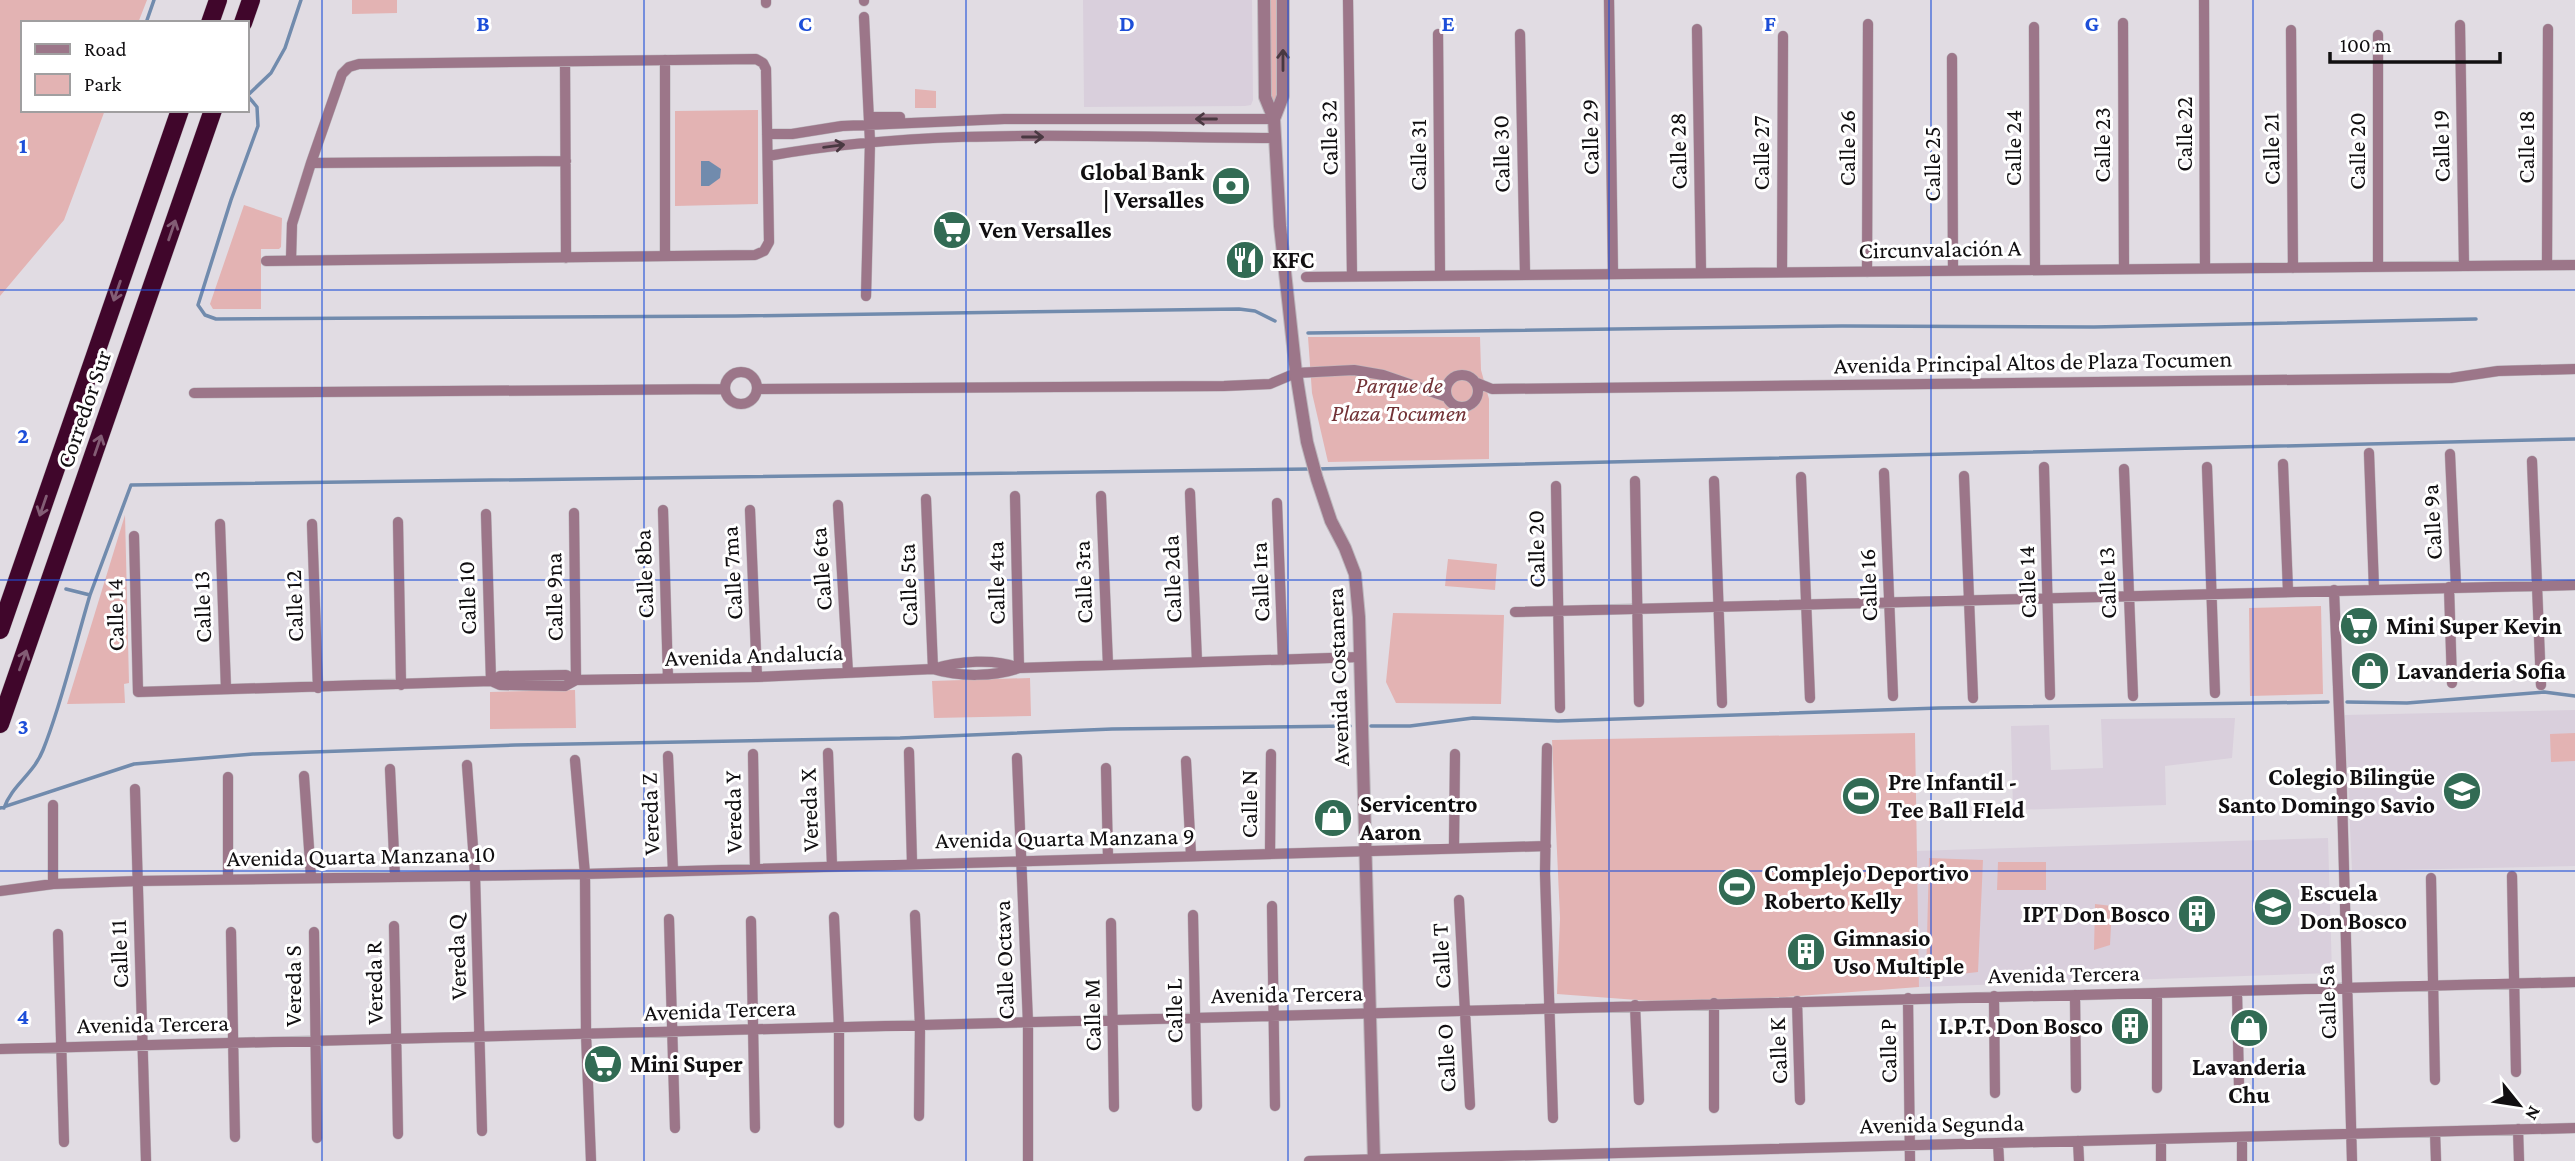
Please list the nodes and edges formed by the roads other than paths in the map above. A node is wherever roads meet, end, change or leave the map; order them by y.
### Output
1 (218, 0) edge
2 (251, 0) edge
3 (1264, 0) edge
4 (1283, 0) edge
5 (1348, 0) edge
6 (1609, 0) edge
7 (2204, 0) edge
8 (864, 17) dead end
9 (211, 21) edge
10 (244, 21) edge
11 (2123, 23) dead end
12 (1868, 24) dead end
13 (2460, 25) dead end
14 (2034, 27) dead end
15 (1697, 29) dead end
16 (2548, 29) dead end
17 (2291, 30) dead end
18 (1438, 34) dead end
19 (1520, 34) dead end
20 (2378, 35) dead end
21 (1783, 36) dead end
22 (1952, 58) dead end
23 (664, 60) junction
24 (565, 62) junction
25 (179, 112) edge
26 (212, 112) edge
27 (1003, 119) junction
28 (1274, 119) junction
29 (869, 121) junction
30 (767, 134) junction
31 (1004, 138) junction
32 (1275, 138) junction
33 (870, 142) junction
34 (768, 156) junction
35 (566, 160) junction
36 (310, 163) junction
37 (665, 255) junction
38 (566, 258) junction
39 (290, 260) junction
40 (266, 261) dead end
41 (2547, 265) junction
42 (2575, 265) edge
43 (2464, 266) junction
44 (2378, 267) junction
45 (2123, 268) junction
46 (2205, 268) junction
47 (2293, 268) junction
48 (2035, 269) junction
49 (1953, 270) junction
50 (1782, 271) junction
51 (1701, 272) junction
52 (1867, 272) junction
53 (1525, 273) junction
54 (1613, 274) junction
55 (1440, 275) junction
56 (1352, 276) junction
57 (1306, 277) dead end
58 (866, 296) dead end
59 (2575, 369) edge
60 (1296, 373) junction
61 (1475, 382) junction
62 (725, 389) junction
63 (757, 389) junction
64 (1492, 389) junction
65 (1447, 392) junction
66 (194, 393) dead end
67 (1477, 397) junction
68 (2369, 453) dead end
69 (2450, 454) dead end
70 (2532, 461) dead end
71 (2283, 464) dead end
72 (2044, 467) dead end
73 (2207, 467) dead end
74 (2124, 469) dead end
75 (1884, 473) dead end
76 (1964, 476) dead end
77 (1801, 477) dead end
78 (1635, 481) dead end
79 (1714, 481) dead end
80 (1556, 486) dead end
81 (1190, 493) dead end
82 (1015, 496) dead end
83 (1101, 496) dead end
84 (926, 499) dead end
85 (1278, 503) dead end
86 (838, 505) dead end
87 (663, 510) dead end
88 (750, 510) dead end
89 (575, 513) dead end
90 (486, 514) dead end
91 (398, 522) dead end
92 (220, 524) dead end
93 (312, 524) dead end
94 (134, 536) dead end
95 (2575, 585) edge
96 (2537, 586) junction
97 (2452, 587) junction
98 (2374, 589) junction
99 (2334, 590) junction
100 (2288, 591) junction
101 (2213, 593) junction
102 (2129, 595) junction
103 (2049, 598) junction
104 (1970, 599) junction
105 (1889, 601) junction
106 (1805, 604) junction
107 (1718, 606) junction
108 (1636, 609) junction
109 (1558, 610) junction
110 (1514, 612) dead end
111 (0, 630) edge
112 (1360, 657) junction
113 (1283, 660) junction
114 (1197, 663) junction
115 (1108, 665) junction
116 (1019, 668) junction
117 (933, 669) junction
118 (848, 673) junction
119 (757, 677) junction
120 (668, 678) junction
121 (576, 680) junction
122 (491, 681) junction
123 (2452, 683) dead end
124 (401, 685) junction
125 (2541, 685) dead end
126 (318, 688) junction
127 (226, 690) junction
128 (138, 692) joint
129 (2215, 693) dead end
130 (2050, 695) dead end
131 (1893, 696) dead end
132 (2133, 696) dead end
133 (1810, 698) dead end
134 (1973, 698) dead end
135 (1639, 702) dead end
136 (1722, 703) dead end
137 (1560, 708) dead end
138 (0, 724) edge
139 (1547, 748) dead end
140 (909, 752) dead end
141 (828, 753) dead end
142 (753, 754) dead end
143 (1271, 754) dead end
144 (1455, 754) dead end
145 (668, 756) dead end
146 (1017, 758) dead end
147 (575, 760) dead end
148 (1186, 761) dead end
149 (467, 765) dead end
150 (1106, 768) dead end
151 (390, 769) dead end
152 (304, 776) dead end
153 (228, 777) dead end
154 (135, 789) dead end
155 (53, 805) dead end
156 (1546, 845) junction
157 (1454, 847) junction
158 (1364, 850) junction
159 (1270, 853) junction
160 (1191, 855) junction
161 (1108, 858) junction
162 (1021, 861) junction
163 (912, 863) junction
164 (832, 866) junction
165 (755, 869) junction
166 (673, 871) junction
167 (585, 874) junction
168 (475, 875) junction
169 (395, 876) junction
170 (2512, 876) dead end
171 (311, 877) junction
172 (228, 878) junction
173 (2431, 878) dead end
174 (138, 881) junction
175 (53, 884) junction
176 (0, 891) edge
177 (1459, 900) dead end
178 (1272, 906) dead end
179 (915, 915) dead end
180 (1193, 915) dead end
181 (834, 917) dead end
182 (669, 919) dead end
183 (751, 921) dead end
184 (1111, 923) dead end
185 (394, 926) dead end
186 (231, 932) dead end
187 (314, 932) dead end
188 (58, 934) dead end
189 (2575, 982) edge
190 (2514, 984) junction
191 (2433, 985) junction
192 (2348, 988) junction
193 (2237, 991) junction
194 (2157, 993) junction
195 (2075, 995) junction
196 (1994, 996) junction
197 (1908, 998) junction
198 (1797, 1001) junction
199 (1714, 1003) junction
200 (1635, 1005) junction
201 (1549, 1008) junction
202 (1464, 1010) junction
203 (1369, 1013) junction
204 (1275, 1015) junction
205 (1196, 1017) junction
206 (1114, 1020) junction
207 (1028, 1023) junction
208 (920, 1026) junction
209 (839, 1028) junction
210 (755, 1030) junction
211 (672, 1032) junction
212 (586, 1034) junction
213 (481, 1037) junction
214 (396, 1038) junction
215 (314, 1041) junction
216 (233, 1043) junction
217 (142, 1045) junction
218 (62, 1047) junction
219 (0, 1049) edge
220 (2516, 1072) dead end
221 (2435, 1080) dead end
222 (2239, 1086) dead end
223 (2076, 1088) dead end
224 (2157, 1088) dead end
225 (1995, 1093) dead end
226 (1639, 1100) dead end
227 (1800, 1100) dead end
228 (1470, 1105) dead end
229 (1197, 1106) dead end
230 (1275, 1106) dead end
231 (1114, 1107) dead end
232 (1714, 1108) dead end
233 (919, 1116) dead end
234 (1553, 1118) dead end
235 (839, 1123) dead end
236 (675, 1128) dead end
237 (755, 1128) dead end
238 (2575, 1128) edge
239 (2518, 1129) junction
240 (482, 1130) dead end
241 (2434, 1132) junction
242 (398, 1134) dead end
243 (2351, 1134) junction
244 (235, 1137) dead end
245 (2242, 1137) junction
246 (317, 1138) dead end
247 (2161, 1139) junction
248 (2078, 1141) junction
249 (64, 1142) dead end
250 (1998, 1143) junction
251 (1910, 1145) junction
252 (1800, 1148) junction
253 (1713, 1156) edge
254 (1638, 1157) edge
255 (1553, 1158) edge
256 (1471, 1159) edge
257 (1374, 1160) edge
258 (146, 1161) edge
259 (591, 1161) edge
260 (1028, 1161) edge
261 (1309, 1161) edge
262 (1800, 1161) edge
263 (1910, 1161) edge
264 (1999, 1161) edge
265 (2079, 1161) edge
266 (2161, 1161) edge
267 (2242, 1161) edge
268 (2352, 1161) edge
269 (2436, 1161) edge
270 (2519, 1161) edge

1 - 9 highway
2 - 10 highway
3 - 28 street, Avenida Costanera
28 -> 4 street, Avenida Costanera
5 - 56 street, Calle 32
6 - 54 street, Calle 29
7 - 46 street, Calle 22
8 - 29 street
11 - 45 street, Calle 23
12 - 52 street, Calle 26
13 - 43 street, Calle 19
14 - 48 street, Calle 24
15 - 51 street, Calle 28
16 - 41 street, Calle 18
17 - 47 street, Calle 21
18 - 55 street, Calle 31
19 - 53 street, Calle 30
20 - 44 street, Calle 20
21 - 50 street, Calle 27
22 - 49 street, Calle 25
23 - 24 street
23 - 30 street
23 - 37 street
24 - 35 street
24 - 36 street
25 -> 111 highway, Corredor Sur
138 -> 26 highway, Corredor Sur
28 -> 27 street
27 - 29 street
27 - 31 street
28 - 32 street, Avenida Costanera
29 - 30 street
29 - 33 street
30 - 34 street
31 -> 32 street
31 - 33 street
32 - 60 street, Avenida Costanera
34 -> 33 street
33 - 58 street
34 - 37 street
35 - 36 street
35 - 38 street
36 - 39 street
37 - 38 street
38 - 39 street
39 - 40 street
41 - 42 street, Circunvalación A
41 - 43 street, Circunvalación A
43 - 44 street, Circunvalación A
44 - 47 street, Circunvalación A
45 - 46 street, Circunvalación A
45 - 48 street, Circunvalación A
46 - 47 street, Circunvalación A
48 - 49 street, Circunvalación A
49 - 52 street, Circunvalación A
50 - 51 street, Circunvalación A
50 - 52 street, Circunvalación A
51 - 54 street, Circunvalación A
53 - 54 street, Circunvalación A
53 - 55 street, Circunvalación A
55 - 56 street, Circunvalación A
56 - 57 street, Circunvalación A
59 - 64 street, Avenida Principal Altos de Plaza Tocumen
60 - 63 street
60 - 65 street
60 - 112 street, Avenida Costanera
61 - 64 street, Avenida Principal Altos de Plaza Tocumen
61 - 65 street
61 - 67 street
62 - 63 street
62 - 63 street
62 - 66 street
64 - 67 street, Avenida Principal Altos de Plaza Tocumen
65 - 67 street
68 - 98 street
69 - 97 street, Calle 9a
70 - 96 street
71 - 100 street
72 - 103 street, Calle 14
73 - 101 street
74 - 102 street, Calle 13
75 - 105 street, Calle 16
76 - 104 street
77 - 106 street
78 - 108 street
79 - 107 street
80 - 109 street, Calle 20
81 - 114 street, Calle 2da
82 - 116 street, Calle 4ta
83 - 115 street, Calle 3ra
84 - 117 street, Calle 5ta
85 - 113 street, Calle 1ra
86 - 118 street, Calle 6ta
87 - 120 street, Calle 8ba
88 - 119 street, Calle 7ma
89 - 121 street, Calle 9na
90 - 122 street, Calle 10
91 - 124 street
92 - 127 street, Calle 13
93 - 126 street, Calle 12
94 - 128 street, Calle 14
95 - 96 street
96 - 97 street
96 - 125 street
97 - 98 street
97 - 123 street, Calle 9a
98 - 99 street
99 - 100 street
99 - 192 street, Calle 5a
100 - 101 street
101 - 102 street
101 - 129 street
102 - 103 street
102 - 132 street, Calle 13
103 - 104 street
103 - 130 street, Calle 14
104 - 105 street
104 - 134 street
105 - 106 street
105 - 131 street, Calle 16
106 - 107 street
106 - 133 street
107 - 108 street
107 - 136 street
108 - 109 street
108 - 135 street
109 - 110 street
109 - 137 street, Calle 20
112 - 113 street, Avenida Andalucía
112 - 158 street, Avenida Costanera
113 - 114 street, Avenida Andalucía
114 - 115 street, Avenida Andalucía
115 - 116 street, Avenida Andalucía
116 - 117 street, Avenida Andalucía
117 - 118 street, Avenida Andalucía
118 - 119 street, Avenida Andalucía
119 - 120 street, Avenida Andalucía
120 - 121 street, Avenida Andalucía
121 - 122 street, Avenida Andalucía
122 - 124 street, Avenida Andalucía
124 - 126 street, Avenida Andalucía
126 - 127 street, Avenida Andalucía
127 - 128 street, Avenida Andalucía
139 - 156 street
140 - 163 street
141 - 164 street, Vereda X
142 - 165 street, Vereda Y
143 - 159 street, Calle N
144 - 157 street
145 - 166 street, Vereda Z
146 - 162 street, Calle Octava
147 - 167 street
148 - 160 street
149 - 168 street, Vereda Q
150 - 161 street
151 - 169 street
152 - 171 street
153 - 172 street
154 - 174 street, Calle 11
155 - 175 street
156 - 157 street, Avenida Quarta Manzana 9
156 - 201 street
157 - 158 street, Avenida Quarta Manzana 9
158 - 159 street, Avenida Quarta Manzana 9
158 - 203 street, Avenida Costanera
159 - 160 street, Avenida Quarta Manzana 9
160 - 161 street, Avenida Quarta Manzana 9
161 - 162 street, Avenida Quarta Manzana 9
162 - 163 street, Avenida Quarta Manzana 9
162 - 207 street, Calle Octava
163 - 164 street, Avenida Quarta Manzana 9
164 - 165 street, Avenida Quarta Manzana 9
165 - 166 street, Avenida Quarta Manzana 9
166 - 167 street, Avenida Quarta Manzana 9
167 - 168 street, Avenida Quarta Manzana 10
167 - 212 street
168 - 169 street, Avenida Quarta Manzana 10
168 - 213 street, Vereda Q
169 - 171 street, Avenida Quarta Manzana 10
170 - 190 street
171 - 172 street, Avenida Quarta Manzana 10
172 - 174 street, Avenida Quarta Manzana 10
173 - 191 street
174 - 175 street, Avenida Quarta Manzana 10
174 - 217 street, Calle 11
175 - 176 street, Avenida Quarta Manzana 10
177 - 202 street, Calle T
178 - 204 street
179 - 208 street
180 - 205 street, Calle L
181 - 209 street
182 - 211 street
183 - 210 street
184 - 206 street, Calle M
185 - 214 street, Vereda R
186 - 216 street
187 - 215 street, Vereda S
188 - 218 street
189 - 190 street, Avenida Tercera
190 - 191 street, Avenida Tercera
190 - 220 street
191 - 192 street, Avenida Tercera
191 - 221 street
192 - 193 street, Avenida Tercera
192 - 243 street, Calle 5a
193 - 194 street, Avenida Tercera
193 - 222 street
194 - 195 street, Avenida Tercera
194 - 224 street
195 - 196 street, Avenida Tercera
195 - 223 street
196 - 197 street, Avenida Tercera
196 - 225 street
197 - 198 street, Avenida Tercera
197 - 251 street, Calle P
198 - 199 street, Avenida Tercera
198 - 227 street, Calle K
199 - 200 street, Avenida Tercera
199 - 232 street
200 - 201 street, Avenida Tercera
200 - 226 street
201 - 202 street, Avenida Tercera
201 - 234 street
202 - 203 street, Avenida Tercera
202 - 228 street, Calle O
203 - 204 street, Avenida Tercera
203 - 257 street, Avenida Costanera
204 - 205 street, Avenida Tercera
204 - 230 street
205 - 206 street, Avenida Tercera
205 - 229 street, Calle L
206 - 207 street, Avenida Tercera
206 - 231 street, Calle M
207 - 208 street, Avenida Tercera
207 - 260 street, Calle Octava
208 - 209 street, Avenida Tercera
208 - 233 street
209 - 210 street, Avenida Tercera
209 - 235 street
210 - 211 street, Avenida Tercera
210 - 237 street
211 - 212 street, Avenida Tercera
211 - 236 street
212 - 213 street, Avenida Tercera
212 - 259 street
213 - 214 street, Avenida Tercera
213 - 240 street, Vereda Q
214 - 215 street, Avenida Tercera
214 - 242 street, Vereda R
215 - 216 street, Avenida Tercera
215 - 246 street, Vereda S
216 - 217 street, Avenida Tercera
216 - 244 street
217 - 218 street, Avenida Tercera
217 - 258 street, Calle 11
218 - 219 street, Avenida Tercera
218 - 249 street
238 - 239 street, Avenida Segunda
239 - 241 street, Avenida Segunda
239 - 270 street
241 - 243 street, Avenida Segunda
241 - 269 street
243 - 245 street, Avenida Segunda
243 - 268 street, Calle 5a
245 - 247 street, Avenida Segunda
245 - 267 street
247 - 248 street, Avenida Segunda
247 - 266 street
248 - 250 street, Avenida Segunda
248 - 265 street
250 - 251 street, Avenida Segunda
250 - 264 street
251 - 252 street, Avenida Segunda
251 - 263 street, Calle P
252 - 253 street, Avenida Segunda
252 - 262 street
253 - 254 street, Avenida Segunda
254 - 255 street, Avenida Segunda
255 - 256 street, Avenida Segunda
256 - 257 street, Avenida Segunda
257 - 261 street, Avenida Segunda

